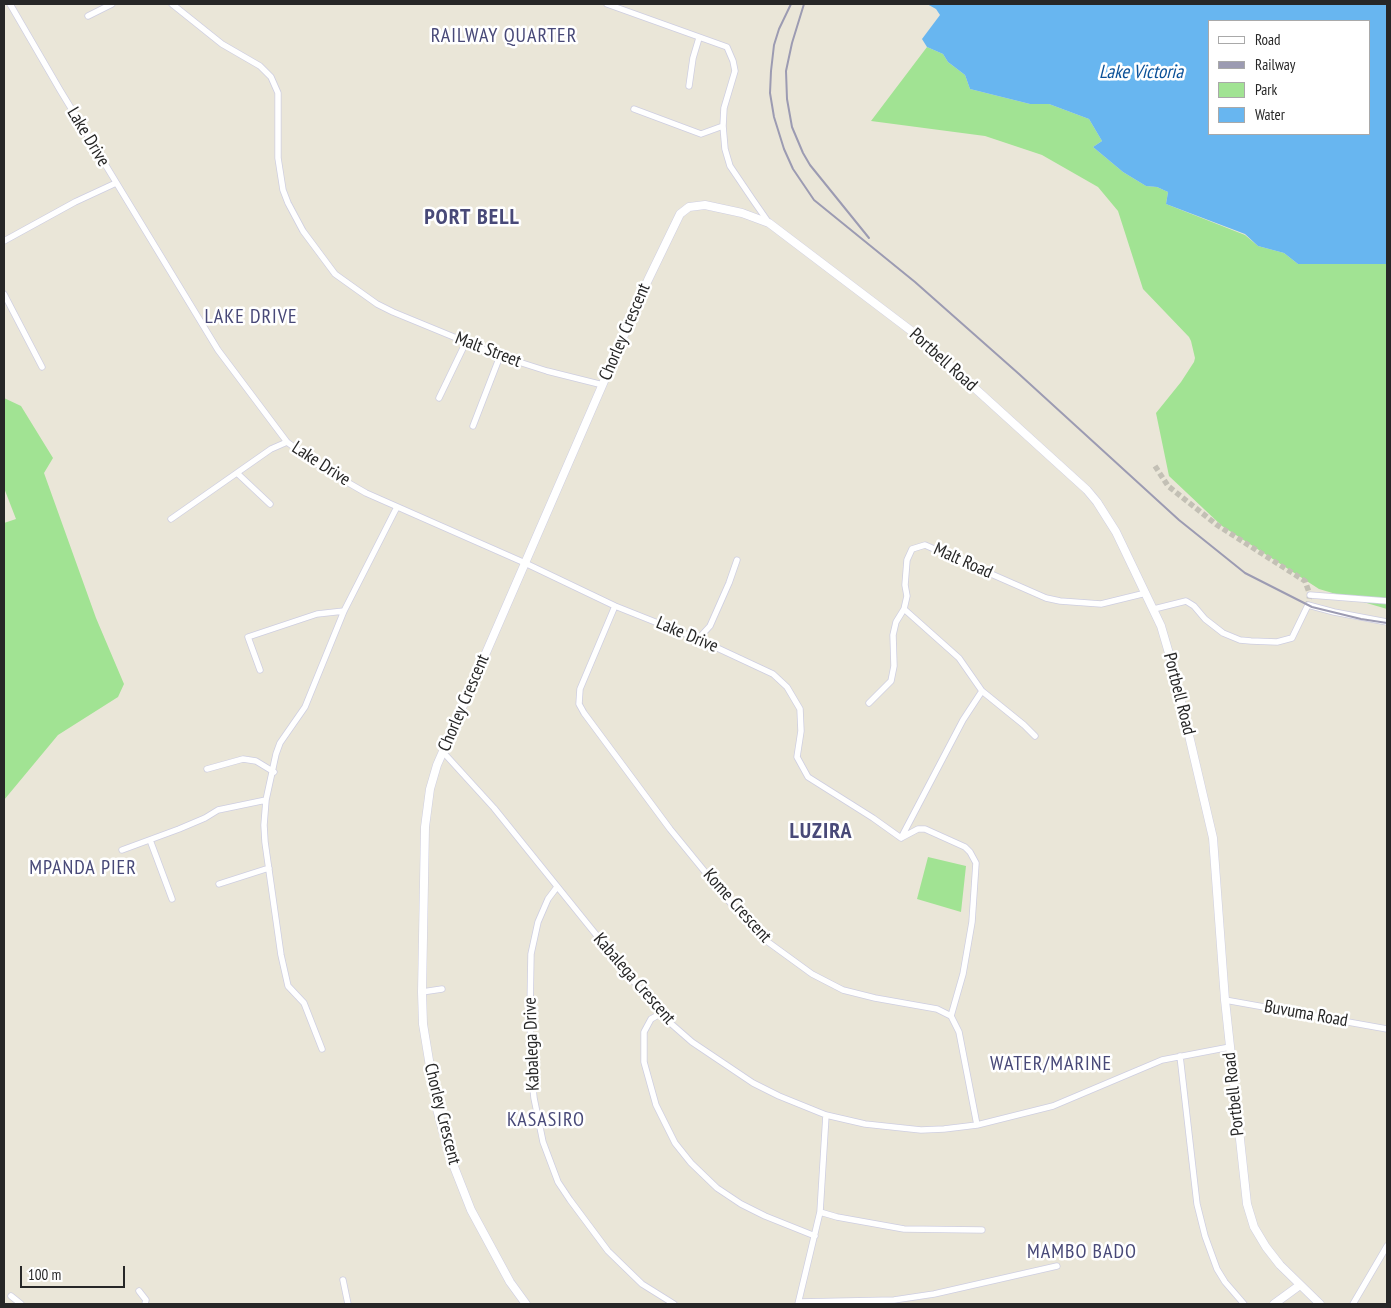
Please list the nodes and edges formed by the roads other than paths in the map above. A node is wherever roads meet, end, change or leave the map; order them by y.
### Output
1 (10, 4) edge
2 (112, 4) edge
3 (172, 4) edge
4 (607, 4) edge
5 (88, 16) dead end
6 (699, 38) junction
7 (689, 86) dead end
8 (634, 109) dead end
9 (723, 126) junction
10 (116, 184) junction
11 (769, 223) junction
12 (4, 241) edge
13 (4, 294) edge
14 (466, 342) junction
15 (500, 356) junction
16 (42, 368) dead end
17 (603, 385) junction
18 (439, 398) dead end
19 (473, 426) dead end
20 (287, 442) junction
21 (237, 473) junction
22 (270, 504) dead end
23 (397, 507) junction
24 (171, 519) dead end
25 (737, 560) dead end
26 (525, 563) junction
27 (1146, 593) junction
28 (1310, 595) dead end
29 (1387, 601) edge
30 (616, 606) junction
31 (904, 609) junction
32 (1154, 609) junction
33 (344, 611) junction
34 (1387, 622) edge
35 (698, 639) junction
36 (260, 670) dead end
37 (982, 691) junction
38 (869, 702) dead end
39 (1035, 736) dead end
40 (443, 752) junction
41 (207, 769) dead end
42 (274, 772) junction
43 (266, 800) junction
44 (901, 838) junction
45 (150, 840) junction
46 (122, 850) dead end
47 (269, 868) junction
48 (219, 884) dead end
49 (557, 887) junction
50 (172, 899) dead end
51 (442, 989) dead end
52 (422, 992) junction
53 (1225, 1000) junction
54 (660, 1014) junction
55 (951, 1016) junction
56 (1387, 1029) edge
57 (1230, 1047) junction
58 (322, 1049) dead end
59 (1180, 1056) junction
60 (826, 1115) junction
61 (977, 1125) junction
62 (820, 1212) junction
63 (982, 1230) dead end
64 (815, 1236) junction
65 (1387, 1246) edge
66 (1057, 1266) dead end
67 (343, 1280) dead end
68 (1300, 1285) junction
69 (139, 1291) dead end
70 (11, 1296) dead end
71 (798, 1303) edge
72 (21, 1304) edge
73 (145, 1304) edge
74 (348, 1304) edge
75 (526, 1304) edge
76 (674, 1304) edge
77 (1244, 1304) edge
78 (1274, 1304) edge
79 (1320, 1304) edge
80 (1352, 1304) edge

1 - 10 street, Lake Drive
2 - 5 street
3 - 14 street, Malt Street
4 - 6 street
6 - 7 street
6 - 9 street
8 - 9 street
9 - 11 street
10 - 12 street
10 - 20 street, Lake Drive
11 - 17 main road, Chorley Crescent
11 - 27 main road, Portbell Road
13 - 16 street
14 - 15 street, Malt Street
14 - 18 street
15 - 17 street, Malt Street
15 - 19 street
17 - 26 main road, Chorley Crescent
20 - 21 street
20 - 23 street, Lake Drive
21 - 22 street
21 - 24 street
23 - 26 street, Lake Drive
23 - 33 street
25 - 35 street
26 - 30 street, Lake Drive
26 - 40 main road, Chorley Crescent
27 - 31 street, Malt Road
27 - 32 main road, Portbell Road
28 - 29 street
30 - 35 street, Lake Drive
30 - 55 street, Kome Crescent
31 - 37 street
31 - 38 street, Malt Road
32 - 34 street
32 - 53 main road, Portbell Road
33 - 36 street
33 - 42 street
35 - 44 street, Lake Drive
37 - 39 street
37 - 44 street
40 - 49 street, Kabalega Crescent
40 - 52 main road, Chorley Crescent
41 - 42 street
42 - 43 street
43 - 45 street
43 - 47 street
44 - 55 street
45 - 46 street
45 - 50 street
47 - 48 street
47 - 58 street
49 - 54 street, Kabalega Crescent
49 - 76 street, Kabalega Drive
51 - 52 street
52 - 75 main road, Chorley Crescent
53 - 56 street, Buvuma Road
53 - 57 main road, Portbell Road
54 - 60 street, Kabalega Crescent
54 - 64 street
55 - 61 street
57 - 59 street, Kabalega Crescent
57 - 68 main road, Portbell Road
59 - 61 street, Kabalega Crescent
59 - 77 street
60 - 61 street, Kabalega Crescent
60 - 62 street
62 - 63 street
62 - 64 street
64 - 71 street
65 - 80 street
66 - 71 street
67 - 74 street
68 - 78 main road
68 - 79 main road, Portbell Road
69 - 73 street
70 - 72 street

